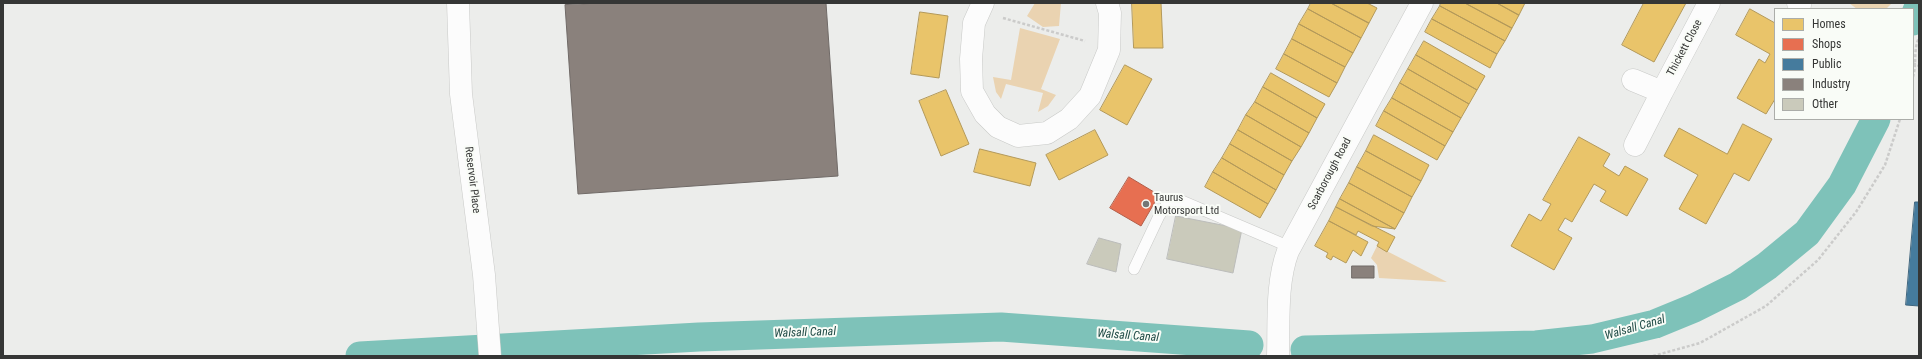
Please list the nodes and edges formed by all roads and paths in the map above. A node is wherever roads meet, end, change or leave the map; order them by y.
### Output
1 (458, 3) edge
2 (1107, 3) edge
3 (1422, 3) edge
4 (1709, 3) edge
5 (981, 7) edge
6 (1919, 38) edge
7 (1109, 48) junction
8 (1914, 73) edge
9 (1633, 80) dead end
10 (1662, 92) junction
11 (1900, 120) edge
12 (1635, 145) dead end
13 (1290, 247) junction
14 (1134, 269) dead end
15 (490, 356) edge
16 (1278, 356) edge
17 (1653, 356) edge

1 - 15 street, Reservoir Place
2 - 7 street
3 - 13 street, Scarborough Road
4 - 10 street, Thickett Close
5 - 7 path
5 - 7 street
6 - 8 path
9 - 10 street
10 - 12 street, Thickett Close
11 - 17 path
13 - 14 lane
13 - 16 street, Scarborough Road

